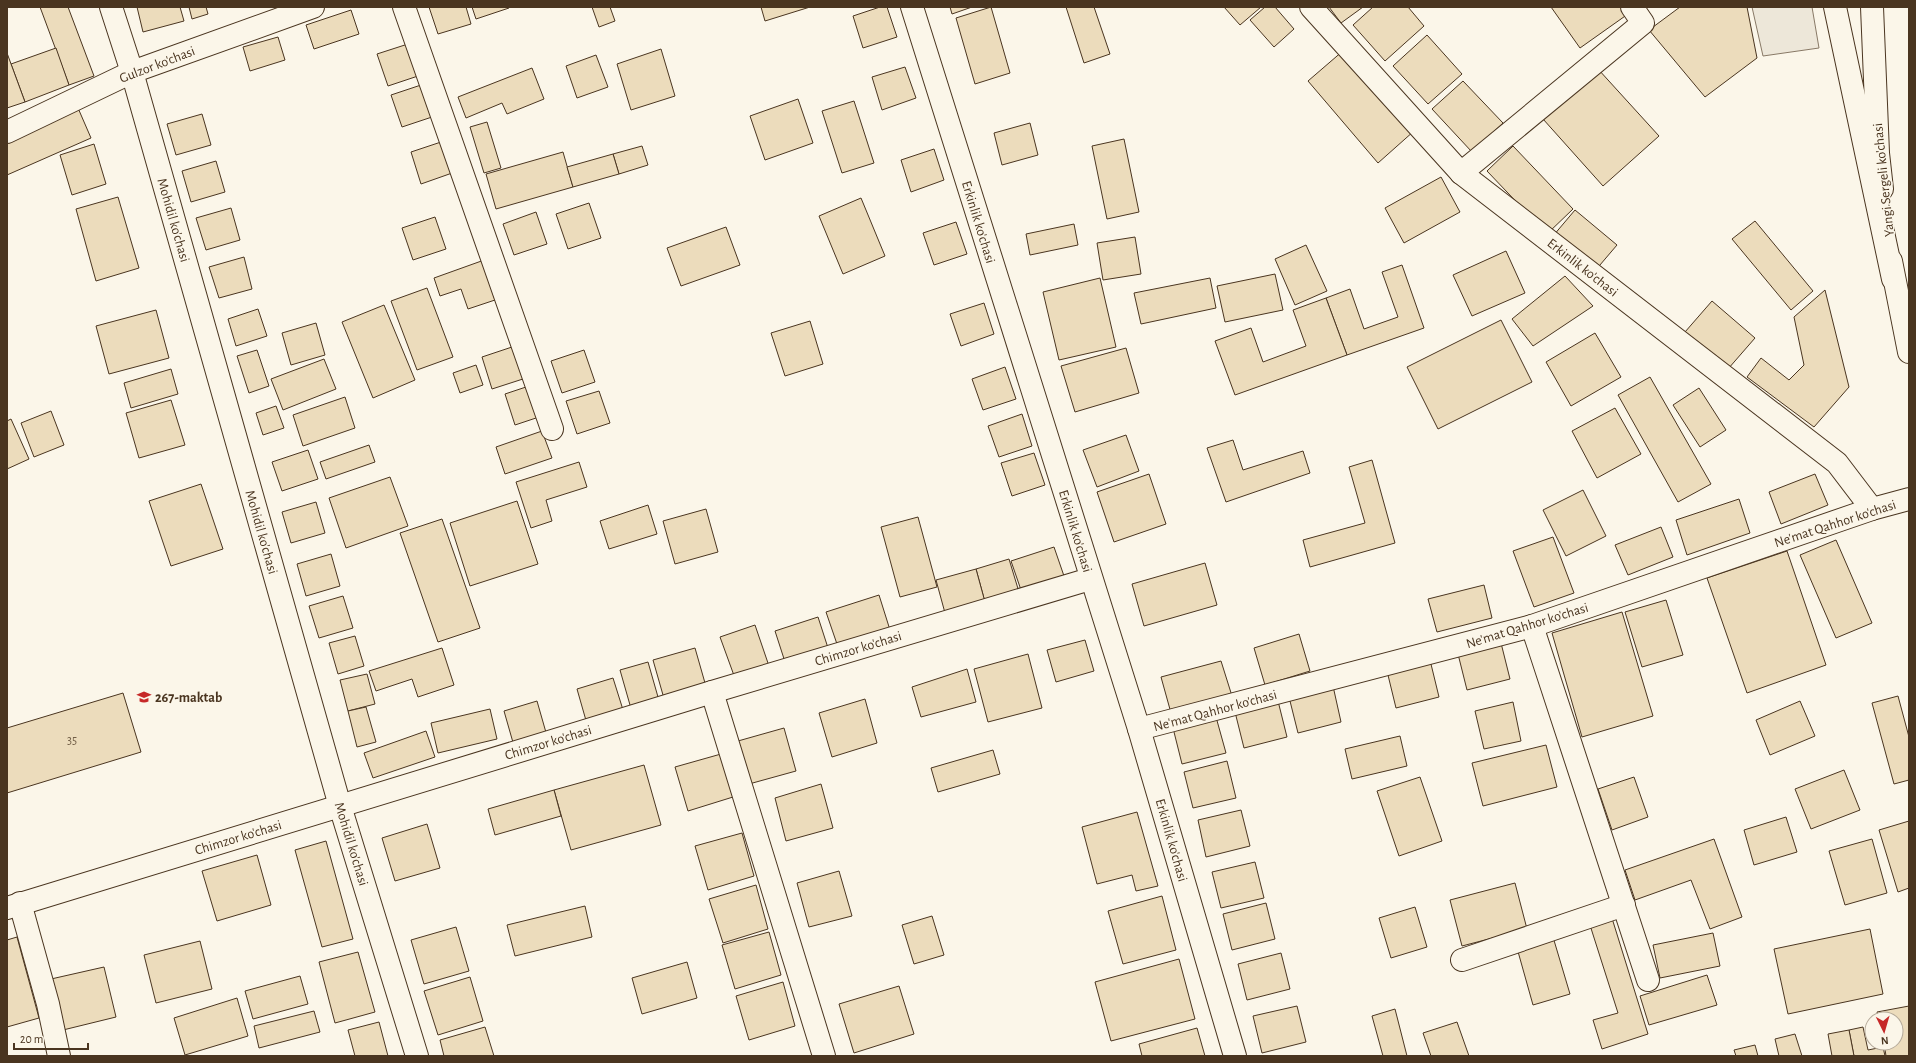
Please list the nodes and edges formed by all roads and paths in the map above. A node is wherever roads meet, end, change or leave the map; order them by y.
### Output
1 (111, 7) edge
2 (313, 7) edge
3 (404, 7) edge
4 (912, 7) edge
5 (1311, 7) edge
6 (1632, 7) edge
7 (1835, 7) edge
8 (1872, 7) edge
9 (132, 72) junction
10 (7, 132) edge
11 (1461, 173) junction
12 (1894, 279) junction
13 (1909, 352) edge
14 (552, 429) dead end
15 (1909, 499) edge
16 (1872, 509) junction
17 (1090, 579) junction
18 (1532, 626) junction
19 (712, 692) junction
20 (1139, 729) junction
21 (340, 806) junction
22 (13, 905) edge
23 (1624, 905) junction
24 (1462, 960) dead end
25 (1648, 980) dead end
26 (59, 1056) edge
27 (418, 1056) edge
28 (824, 1056) edge
29 (1235, 1056) edge

1 - 9 main road, Mohidil ko'chasi
2 - 9 main road, Gulzor ko'chasi
3 - 14 main road
4 - 17 main road, Erkinlik ko'chasi
5 - 11 main road, Erkinlik ko'chasi
6 - 11 main road
7 - 12 main road
8 - 12 main road, Yangi Sergeli ko'chasi
9 - 10 main road, Gulzor ko'chasi
9 - 21 main road, Mohidil ko'chasi
11 - 16 main road, Erkinlik ko'chasi
12 - 13 main road, Yangi Sergeli ko'chasi
15 - 16 main road, Ne'mat Qahhor ko'chasi
16 - 18 main road, Ne'mat Qahhor ko'chasi
17 - 19 main road, Chimzor ko'chasi
17 - 20 main road, Erkinlik ko'chasi
18 - 20 main road, Ne'mat Qahhor ko'chasi
18 - 23 main road
19 - 21 main road, Chimzor ko'chasi
19 - 28 main road
20 - 29 main road, Erkinlik ko'chasi
21 - 22 main road, Chimzor ko'chasi
21 - 27 main road, Mohidil ko'chasi
22 - 26 main road
23 - 24 main road
23 - 25 main road

